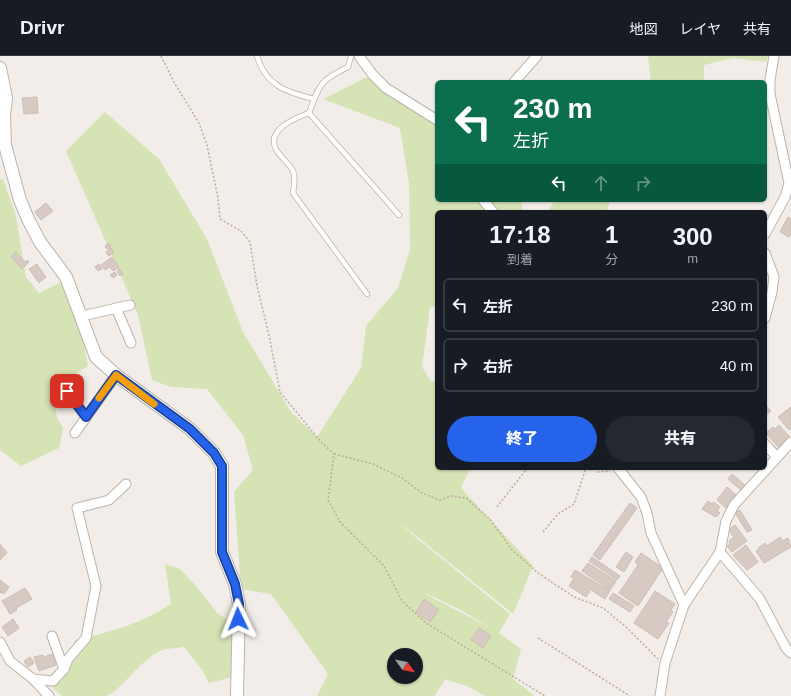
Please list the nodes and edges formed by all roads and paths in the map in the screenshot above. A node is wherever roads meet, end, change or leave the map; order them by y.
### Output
1 (161, 56) edge
2 (257, 56) edge
3 (351, 56) edge
4 (359, 56) edge
5 (537, 56) edge
6 (774, 56) edge
7 (0, 68) edge
8 (516, 80) edge
9 (314, 99) junction
10 (309, 113) junction
11 (2, 116) edge
12 (435, 119) edge
13 (485, 202) edge
14 (491, 210) edge
15 (399, 216) dead end
16 (767, 230) edge
17 (767, 258) edge
18 (367, 294) dead end
19 (130, 305) dead end
20 (116, 308) junction
21 (767, 311) edge
22 (82, 316) junction
23 (131, 343) dead end
24 (116, 375) junction
25 (67, 391) dead end
26 (86, 417) junction
27 (75, 433) dead end
28 (791, 442) edge
29 (767, 446) edge
30 (334, 454) junction
31 (776, 456) junction
32 (767, 466) edge
33 (527, 470) edge
34 (585, 470) edge
35 (597, 470) edge
36 (611, 470) edge
37 (619, 470) edge
38 (764, 470) edge
39 (126, 484) dead end
40 (497, 507) dead end
41 (543, 532) dead end
42 (720, 552) junction
43 (684, 605) junction
44 (52, 636) dead end
45 (538, 638) dead end
46 (0, 642) edge
47 (791, 653) edge
48 (665, 666) junction
49 (64, 669) junction
50 (33, 679) junction
51 (49, 696) edge
52 (237, 696) edge
53 (545, 696) edge
54 (630, 696) edge
55 (660, 696) edge

1 - 30 path
2 - 9 lane
3 - 9 lane
4 - 12 street
5 - 8 street
6 - 16 street
7 - 11 street
9 - 10 lane
10 - 15 lane
10 - 18 lane
11 - 22 street
13 - 14 street
17 - 21 street
19 - 20 street
20 - 22 street
20 - 23 street
22 - 24 street
24 - 26 street
24 - 52 street
25 - 26 street
26 - 27 street
28 - 31 street
29 - 31 street
30 - 48 path
30 - 53 path
31 - 32 street
33 - 40 path
34 - 41 path
35 - 36 path
37 - 43 street
38 - 42 street
39 - 49 street
42 - 43 street
42 - 47 street
43 - 48 street
44 - 49 street
45 - 54 path
46 - 50 street
48 - 55 street
49 - 50 street
50 - 51 street

